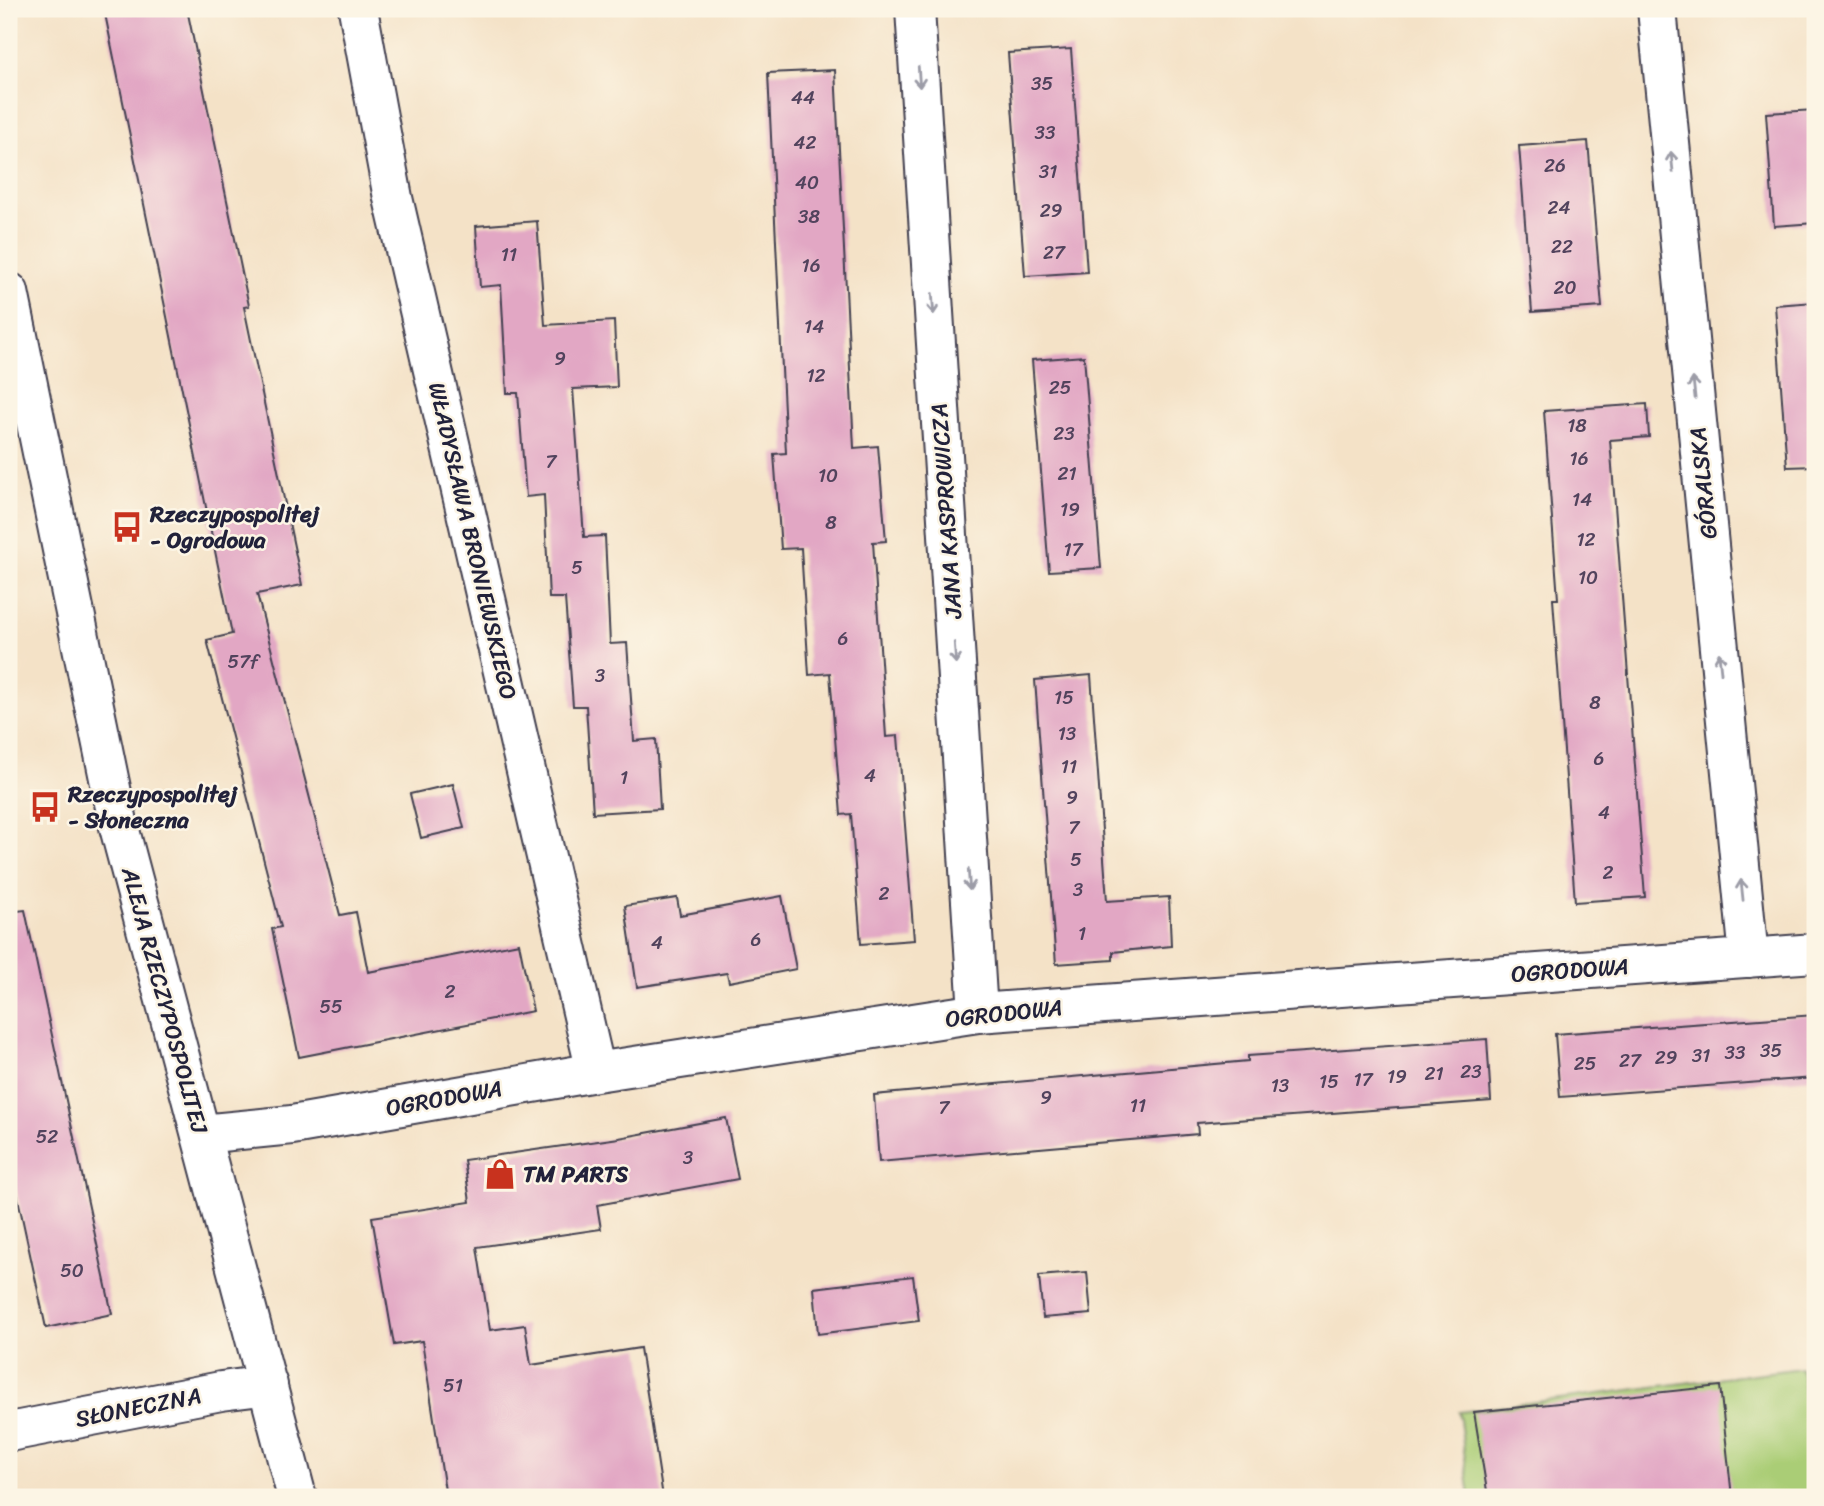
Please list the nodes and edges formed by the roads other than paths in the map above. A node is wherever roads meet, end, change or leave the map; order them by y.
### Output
1 (358, 9) edge
2 (915, 9) edge
3 (1657, 9) edge
4 (9, 292) edge
5 (1815, 953) edge
6 (1749, 958) junction
7 (978, 1013) junction
8 (596, 1072) junction
9 (201, 1134) junction
10 (268, 1385) junction
11 (9, 1432) edge
12 (297, 1497) edge

1 - 8 street, WŁADYSŁAWA BRONIEWSKIEGO
2 -> 7 street, JANA KASPROWICZA
6 -> 3 street, GÓRALSKA
4 - 9 street, ALEJA RZECZYPOSPOLITEJ
5 - 6 street, OGRODOWA
6 - 7 street, OGRODOWA
7 - 8 street, OGRODOWA
8 - 9 street, OGRODOWA
9 - 10 street, ALEJA RZECZYPOSPOLITEJ
10 - 11 street, SŁONECZNA
10 - 12 street, ALEJA RZECZYPOSPOLITEJ

